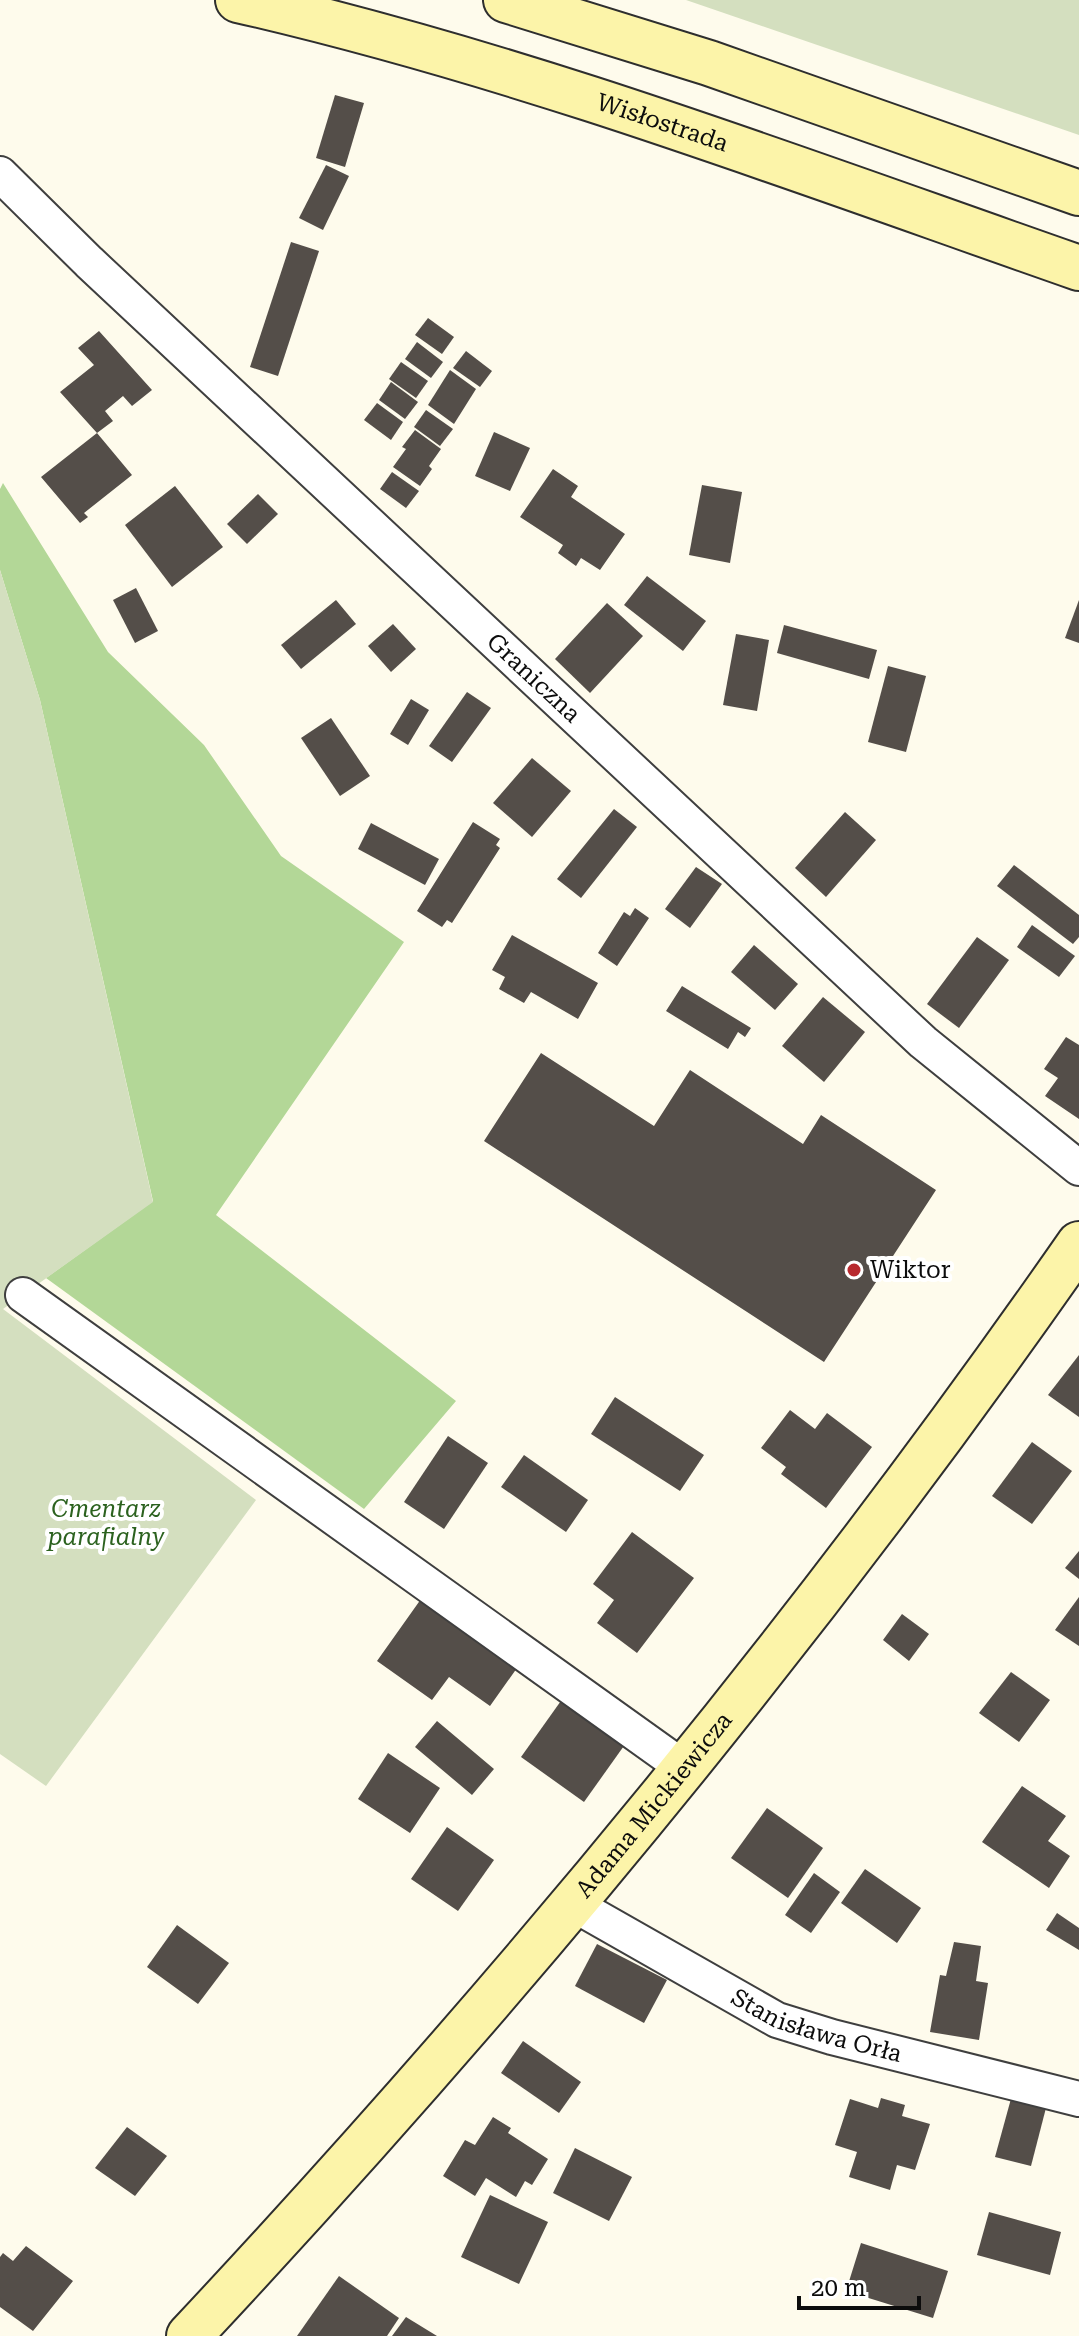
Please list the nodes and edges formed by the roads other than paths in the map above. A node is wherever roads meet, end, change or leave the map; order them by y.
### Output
1 (238, 0) edge
2 (506, 0) edge
3 (0, 174) edge
4 (1079, 193) edge
5 (1079, 268) edge
6 (1079, 1168) edge
7 (1079, 1244) edge
8 (23, 1295) dead end
9 (684, 1768) junction
10 (573, 1904) junction
11 (1079, 2099) edge
12 (189, 2336) edge

1 - 5 main road, Wisłostrada
2 - 4 main road
3 - 6 street, Graniczna
7 - 9 main road, Adama Mickiewicza
8 - 9 street
9 - 10 main road, Adama Mickiewicza
10 - 11 street, Stanisława Orła
10 - 12 main road, Adama Mickiewicza

